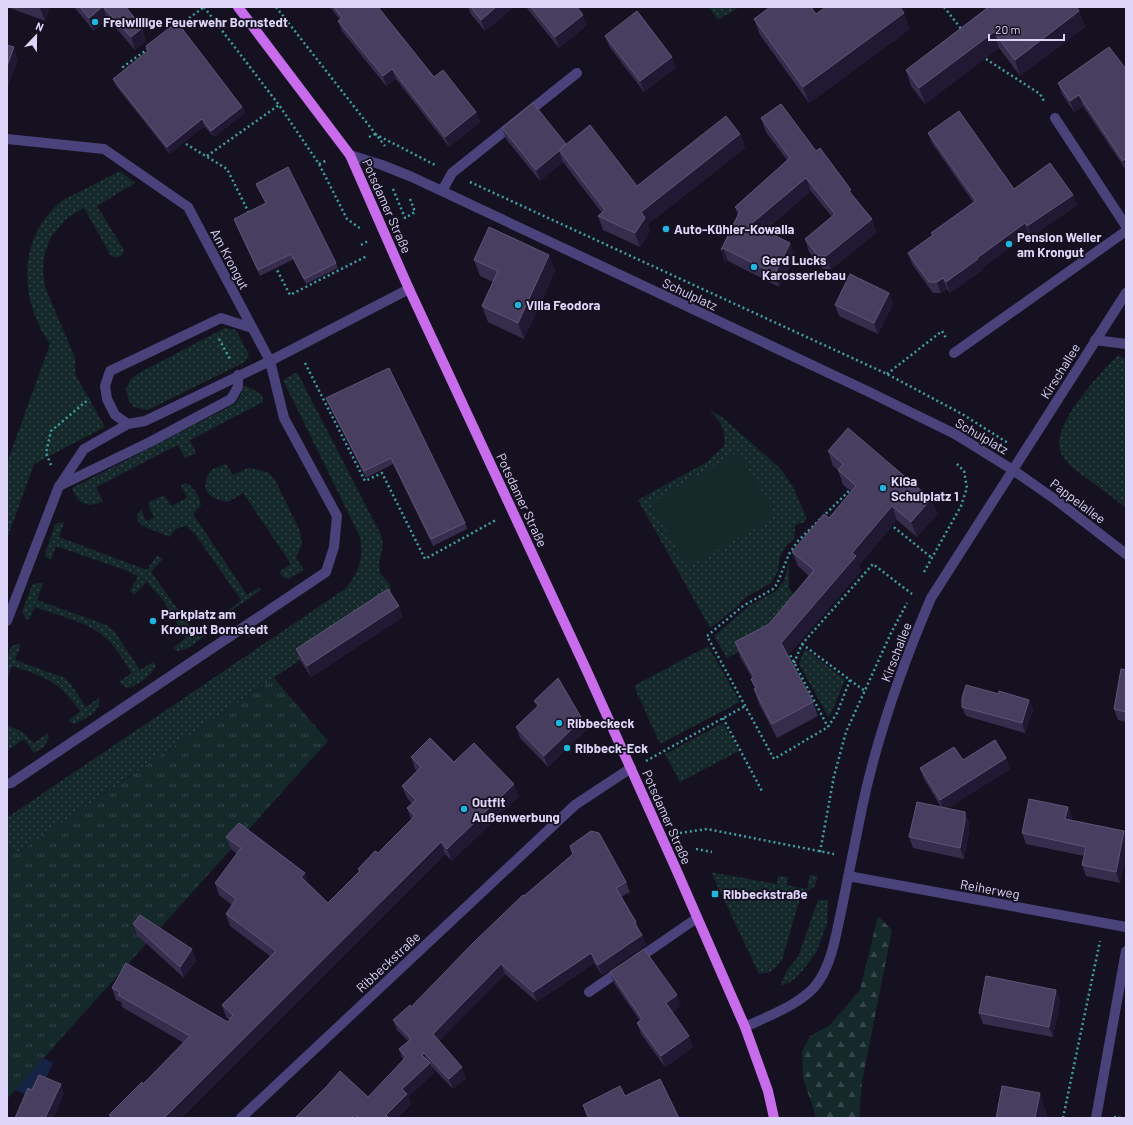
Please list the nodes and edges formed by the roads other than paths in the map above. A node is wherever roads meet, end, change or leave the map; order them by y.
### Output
1 (238, 7) edge
2 (576, 73) dead end
3 (1055, 118) road end
4 (7, 139) edge
5 (350, 154) junction
6 (442, 191) junction
7 (1126, 226) edge
8 (1126, 231) edge
9 (409, 289) junction
10 (1126, 293) edge
11 (252, 328) junction
12 (1095, 340) junction
13 (1126, 344) edge
14 (954, 353) road end
15 (270, 361) junction
16 (238, 375) junction
17 (128, 424) junction
18 (1013, 470) junction
19 (60, 486) junction
20 (1126, 554) edge
21 (7, 621) edge
22 (631, 768) junction
23 (7, 784) edge
24 (848, 876) junction
25 (697, 918) junction
26 (1126, 927) edge
27 (1126, 951) edge
28 (589, 992) dead end
29 (745, 1027) junction
30 (241, 1118) edge
31 (774, 1118) edge
32 (1096, 1118) edge

1 - 5 main road, Potsdamer Straße
2 - 6 street
3 - 7 street
4 - 11 street, Am Krongut
5 - 6 street, Schulplatz
5 - 9 main road, Potsdamer Straße
6 - 18 street, Schulplatz
8 - 14 street
9 - 15 street
9 - 22 main road, Potsdamer Straße
10 - 12 street, Kirschallee
11 - 15 street, Am Krongut
11 - 17 street
12 - 13 street
12 - 18 street, Kirschallee
15 - 16 street
15 - 23 street, Am Krongut
16 - 17 street
16 - 19 street
17 - 19 street
18 - 20 street, Pappelallee
18 - 24 street, Kirschallee
19 - 21 street
22 - 25 main road, Potsdamer Straße
22 - 30 street, Ribbeckstraße
24 - 26 street, Reiherweg
24 - 29 street, Kirschallee
25 - 28 street
25 - 29 main road, Potsdamer Straße
27 - 32 street
29 - 31 main road, Potsdamer Straße

